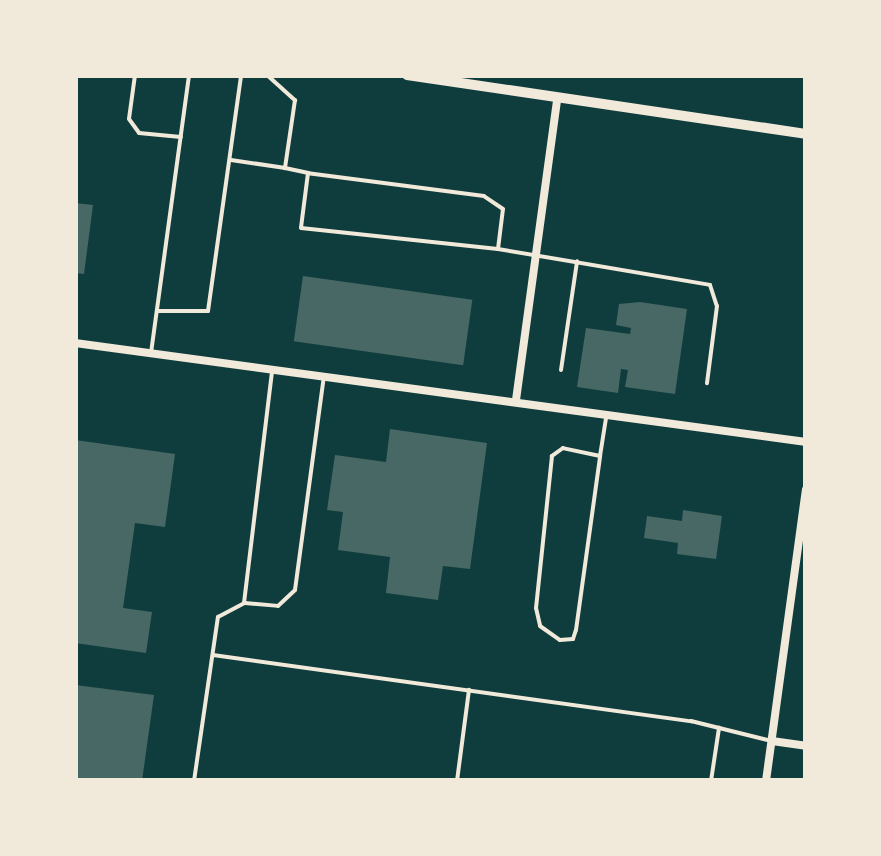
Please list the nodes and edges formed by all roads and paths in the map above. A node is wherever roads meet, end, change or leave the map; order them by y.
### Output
1 (135, 75) edge
2 (189, 75) edge
3 (241, 75) edge
4 (268, 75) edge
5 (407, 75) edge
6 (557, 99) junction
7 (806, 134) edge
8 (181, 137) junction
9 (229, 160) junction
10 (285, 168) junction
11 (308, 173) junction
12 (498, 249) junction
13 (536, 256) junction
14 (577, 261) junction
15 (157, 310) junction
16 (75, 343) edge
17 (151, 354) junction
18 (272, 369) junction
19 (560, 370) dead end
20 (324, 376) junction
21 (707, 383) dead end
22 (516, 400) junction
23 (606, 414) junction
24 (806, 442) edge
25 (600, 456) junction
26 (806, 490) edge
27 (794, 578) junction
28 (806, 579) edge
29 (244, 602) junction
30 (213, 655) junction
31 (469, 690) junction
32 (718, 728) junction
33 (772, 741) junction
34 (806, 746) edge
35 (194, 781) edge
36 (457, 781) edge
37 (711, 781) edge
38 (766, 781) edge

1 - 8 lane
2 - 8 lane
3 - 9 lane
4 - 10 lane
5 - 6 street
6 - 7 street
6 - 13 street
8 - 15 lane
9 - 10 lane
9 - 15 lane
10 - 11 lane
11 - 12 lane
11 - 12 lane
12 - 13 lane
13 - 14 lane
13 - 22 street
14 - 19 lane
14 - 21 lane
15 - 17 lane
16 - 17 street
17 - 18 street
18 - 20 street
18 - 29 lane
20 - 22 street
20 - 29 lane
22 - 23 street
23 - 24 street
23 - 25 lane
25 - 25 lane
26 - 27 street
27 - 28 lane
27 - 33 street
29 - 30 lane
30 - 31 lane
30 - 35 lane
31 - 32 lane
31 - 36 lane
32 - 33 lane
32 - 37 lane
33 - 34 street
33 - 38 street

